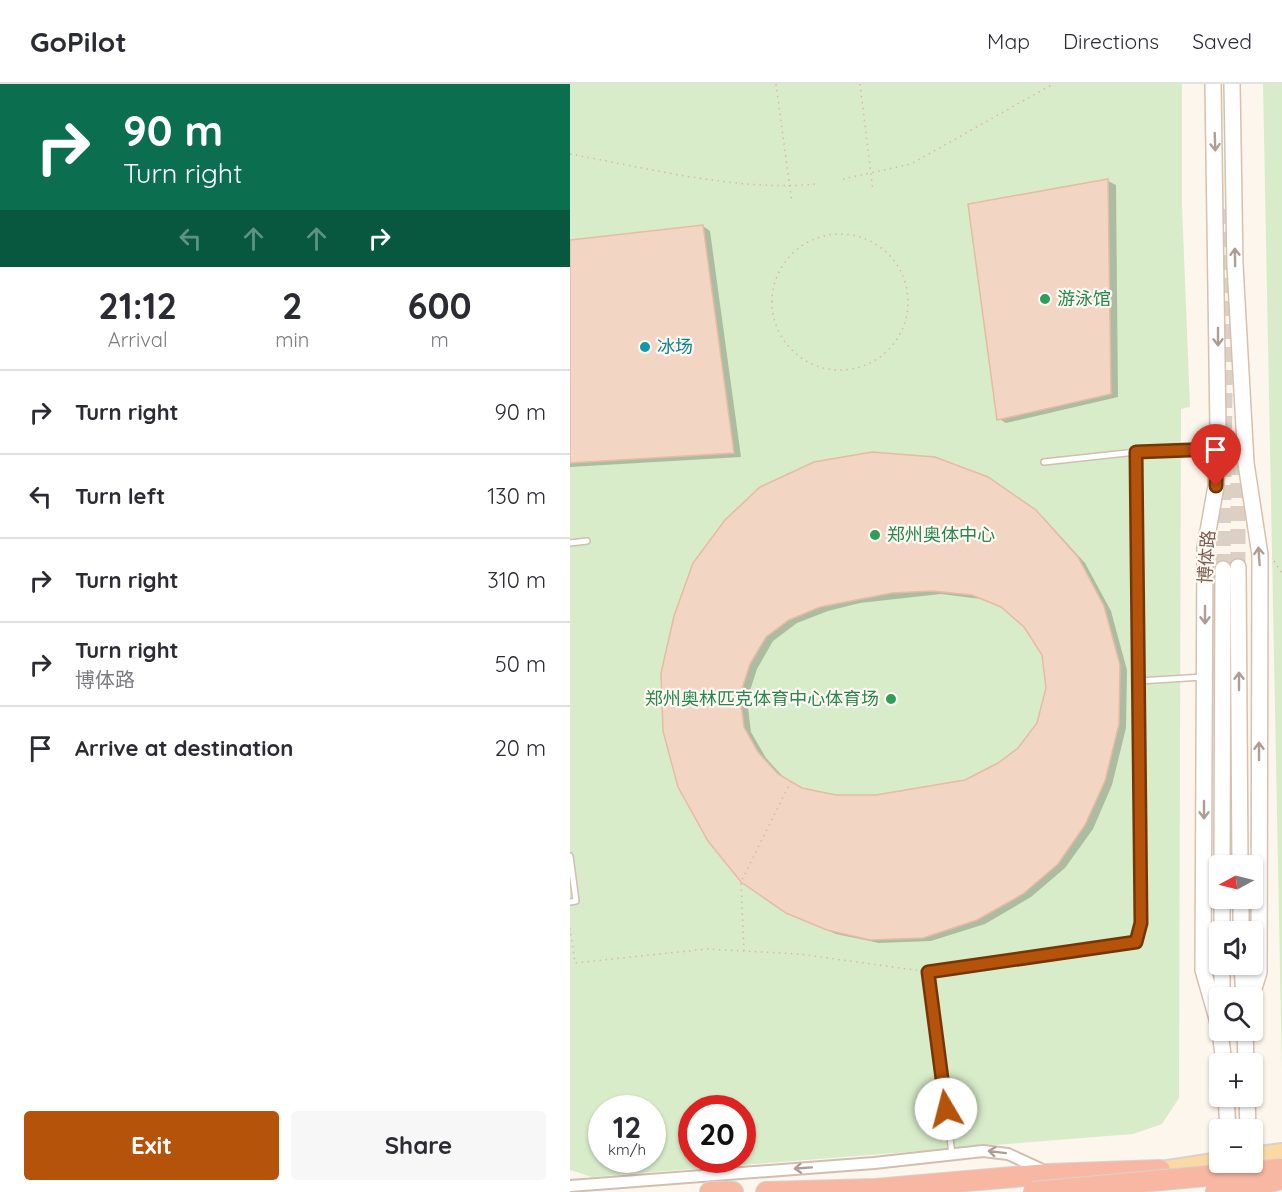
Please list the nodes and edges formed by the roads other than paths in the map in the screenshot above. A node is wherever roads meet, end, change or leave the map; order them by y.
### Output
1 (1213, 84) edge
2 (1232, 84) edge
3 (1217, 449) junction
4 (1136, 452) junction
5 (1044, 462) dead end
6 (587, 541) dead end
7 (570, 543) edge
8 (1204, 677) junction
9 (1138, 681) junction
10 (1222, 855) edge
11 (1240, 855) edge
12 (570, 856) edge
13 (570, 902) edge
14 (1254, 987) edge
15 (1209, 991) edge
16 (1282, 1152) edge
17 (952, 1154) junction
18 (1263, 1155) edge
19 (1209, 1163) edge
20 (1282, 1169) edge
21 (1160, 1170) joint
22 (1232, 1173) edge
23 (1244, 1173) edge
24 (1282, 1180) edge
25 (1054, 1183) edge
26 (570, 1186) edge
27 (1236, 1190) edge
28 (710, 1192) edge
29 (733, 1192) edge
30 (766, 1192) edge
31 (1033, 1192) edge

1 -> 3 street, 博体路
14 -> 2 street
3 - 4 lane
3 -> 8 street, 博体路
4 - 5 lane
4 - 9 lane
6 - 7 lane
8 - 9 lane
8 -> 15 street, 博体路
9 - 17 lane
11 -> 10 street
12 - 13 lane
16 - 18 main road
25 -> 17 street
17 -> 26 street
19 - 21 main road
20 - 31 highway, bridge
21 - 25 highway
22 - 27 street
23 - 27 street
24 - 27 highway, bridge
25 - 30 highway
28 - 29 highway

